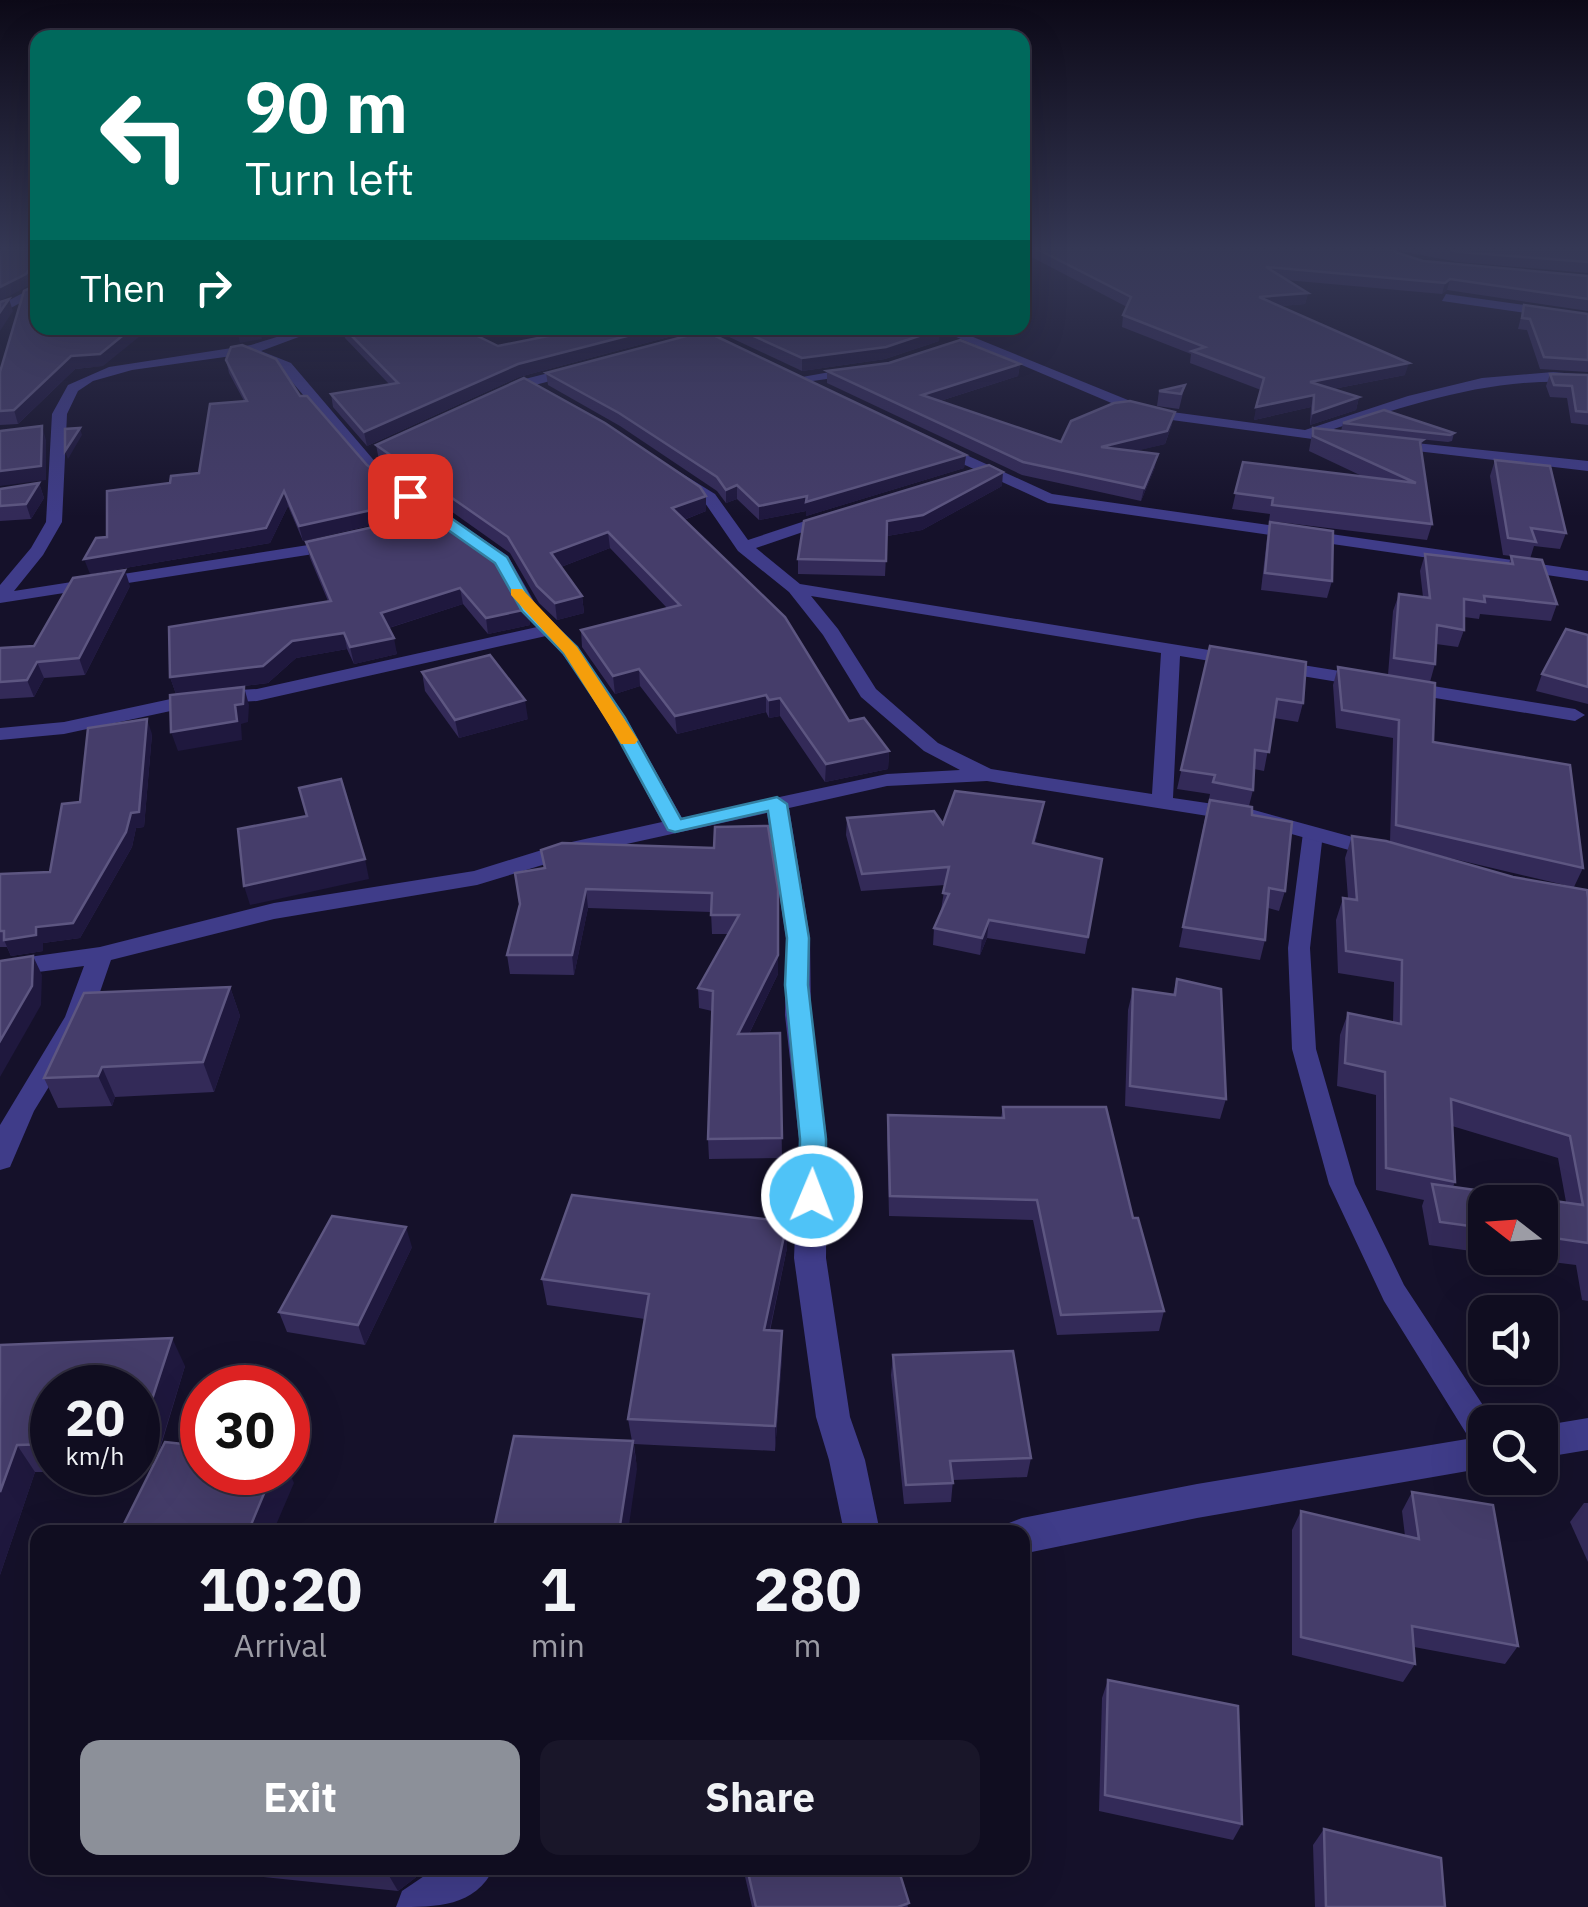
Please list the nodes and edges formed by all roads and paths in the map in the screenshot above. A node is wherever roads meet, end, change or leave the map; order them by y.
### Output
1 (283, 339) edge
2 (709, 339) edge
3 (970, 340) joint
4 (953, 346) edge
5 (248, 350) junction
6 (753, 357) edge
7 (598, 364) edge
8 (870, 370) edge
9 (1588, 379) edge
10 (526, 383) junction
11 (832, 396) edge
12 (490, 400) edge
13 (555, 400) edge
14 (39, 431) edge
15 (58, 431) junction
16 (1302, 435) junction
17 (917, 438) edge
18 (1359, 441) edge
19 (1378, 443) edge
20 (381, 450) edge
21 (363, 458) junction
22 (661, 465) edge
23 (1588, 466) edge
24 (58, 487) junction
25 (38, 490) edge
26 (851, 510) edge
27 (441, 518) junction
28 (422, 523) edge
29 (366, 538) edge
30 (744, 547) junction
31 (1588, 576) edge
32 (795, 588) junction
33 (0, 597) edge
34 (550, 630) junction
35 (1171, 650) junction
36 (1576, 715) dead end
37 (0, 734) edge
38 (988, 775) junction
39 (1162, 802) junction
40 (777, 804) junction
41 (675, 826) junction
42 (1313, 834) junction
43 (1401, 858) edge
44 (100, 955) junction
45 (0, 969) edge
46 (0, 1159) edge
47 (1468, 1409) edge
48 (1588, 1434) edge
49 (1558, 1439) edge
50 (1468, 1455) edge
51 (861, 1525) edge
52 (1030, 1535) edge
53 (462, 1875) edge
54 (418, 1907) edge

1 - 5 street
2 - 6 street
3 - 4 street
3 - 16 street
5 - 15 street
5 - 21 street
7 - 10 street
8 - 11 street
9 - 16 street
10 - 12 street
10 - 13 street
14 - 15 street
15 - 24 street
16 - 18 street
17 - 31 street
19 - 23 street
20 - 21 street
21 - 27 street
22 - 30 street
24 - 25 street
24 - 33 street
26 - 30 street
27 - 28 street
27 - 34 street
29 - 33 street
30 - 32 street
32 - 35 street
32 - 38 street
34 - 37 street
34 - 41 street
35 - 36 street
35 - 39 street
38 - 39 street
38 - 40 street
39 - 42 street
40 - 41 street
40 - 51 street
41 - 44 street
42 - 43 street
42 - 47 lane
44 - 45 street
44 - 46 street
48 - 49 street
50 - 52 street
53 - 54 street

